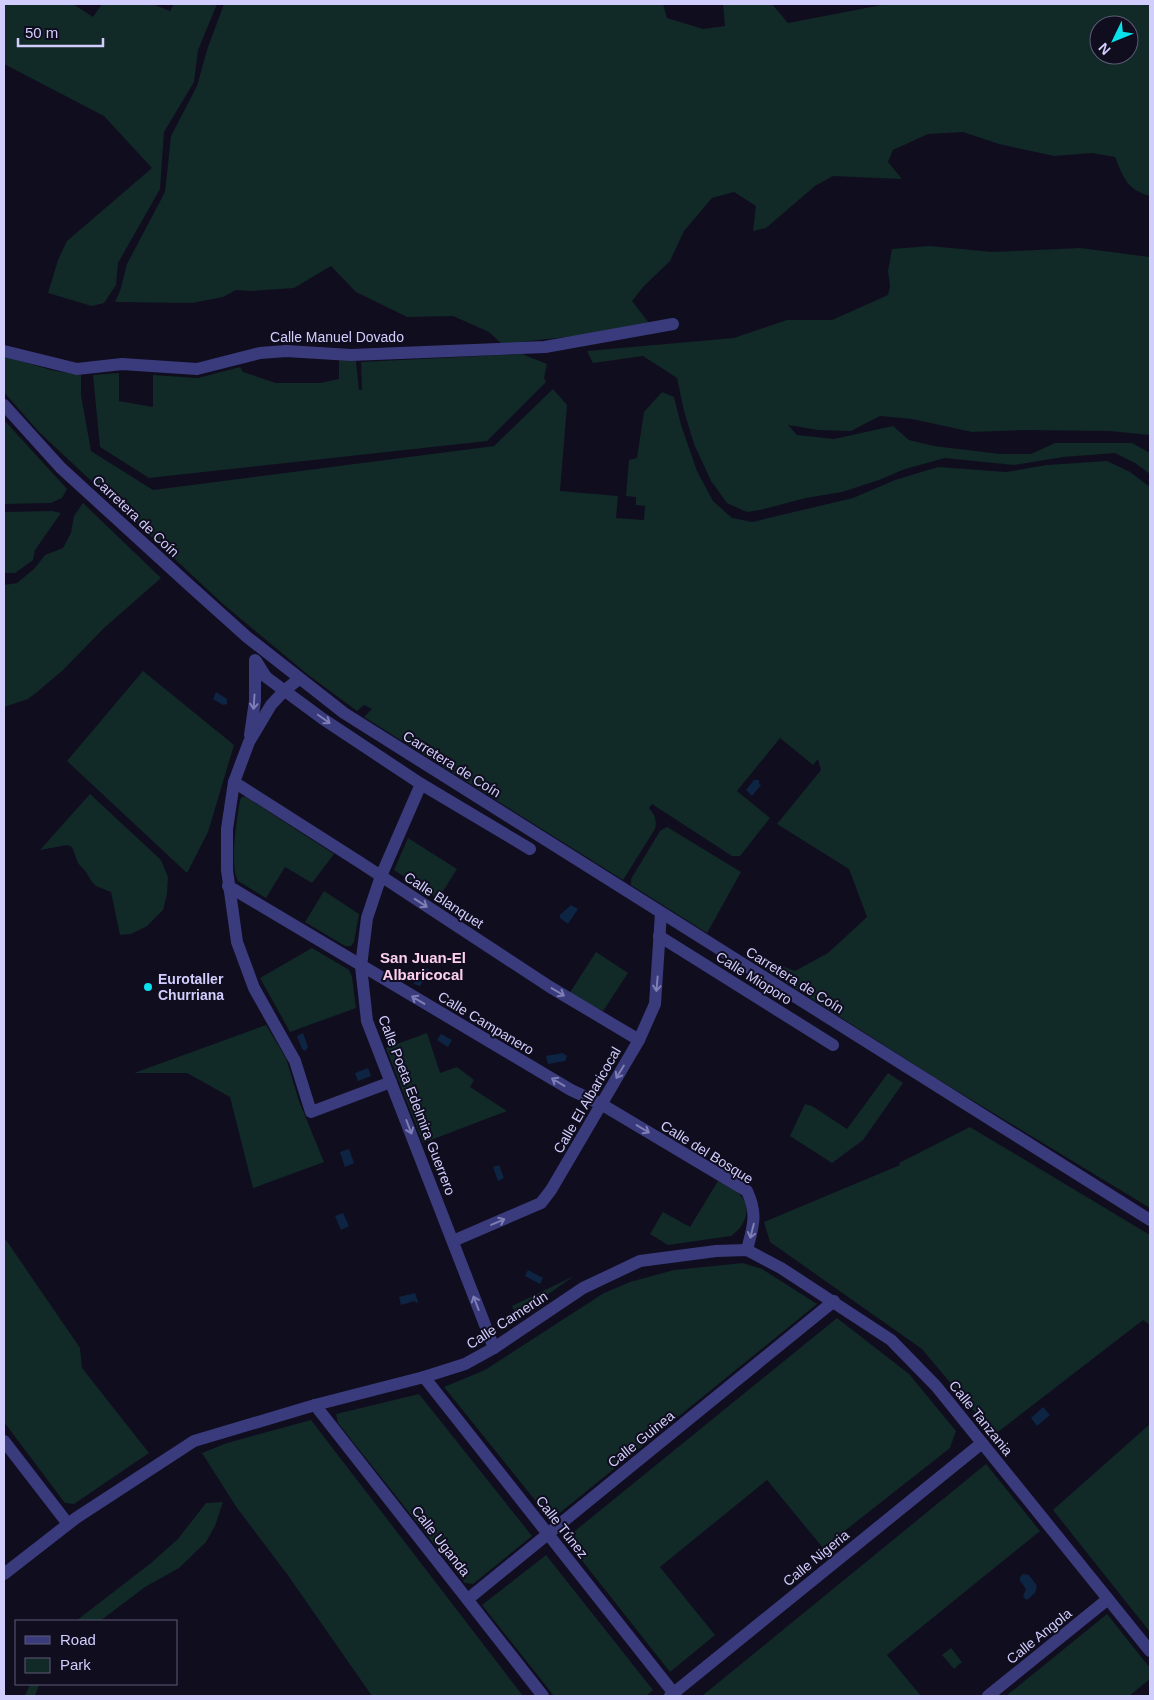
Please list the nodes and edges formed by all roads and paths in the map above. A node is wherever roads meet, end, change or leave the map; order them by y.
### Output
1 (673, 324) dead end
2 (4, 351) edge
3 (4, 405) edge
4 (247, 637) junction
5 (256, 661) junction
6 (299, 679) junction
7 (285, 690) junction
8 (250, 742) junction
9 (234, 782) junction
10 (421, 784) junction
11 (530, 849) dead end
12 (381, 876) junction
13 (228, 886) junction
14 (661, 913) junction
15 (659, 936) junction
16 (361, 966) junction
17 (639, 1040) junction
18 (834, 1045) dead end
19 (391, 1082) junction
20 (601, 1104) junction
21 (1150, 1220) edge
22 (453, 1241) junction
23 (747, 1250) junction
24 (834, 1301) junction
25 (494, 1348) junction
26 (424, 1377) junction
27 (315, 1405) junction
28 (4, 1441) edge
29 (982, 1443) junction
30 (68, 1524) junction
31 (548, 1534) junction
32 (4, 1574) edge
33 (1108, 1599) junction
34 (468, 1600) junction
35 (1150, 1651) edge
36 (673, 1695) edge
37 (544, 1696) edge
38 (988, 1696) edge

1 - 2 street, Calle Manuel Dovado
3 - 4 street, Carretera de Coín
4 - 5 street
4 - 6 street, Carretera de Coín
5 - 7 street
5 -> 8 street
6 - 7 street
6 - 14 street, Carretera de Coín
7 - 8 street
7 -> 10 street
8 - 9 street
9 - 12 street, Calle Blanquet
9 - 13 street
10 - 11 street
10 - 12 street, Calle Poeta Edelmira Guerrero
12 - 16 street, Calle Poeta Edelmira Guerrero
12 -> 17 street, Calle Blanquet
13 - 16 street, Calle Campanero
13 - 19 street
14 - 15 street, Calle El Albaricocal
14 - 21 street, Carretera de Coín
15 -> 17 street, Calle El Albaricocal
15 - 18 street, Calle Mioporo
16 - 19 street, Calle Poeta Edelmira Guerrero
20 -> 16 street, Calle Campanero
17 -> 20 street, Calle El Albaricocal
19 -> 22 street, Calle Poeta Edelmira Guerrero
22 -> 20 street, Calle El Albaricocal
20 -> 23 street, Calle del Bosque
25 -> 22 street, Calle Poeta Edelmira Guerrero
23 - 24 street, Calle Tanzania
23 - 25 street, Calle Camerún
24 - 29 street, Calle Tanzania
24 - 31 street, Calle Guinea
25 - 26 street, Calle Camerún
26 - 27 street, Calle Camerún
26 - 31 street, Calle Túnez
27 - 30 street, Calle Camerún
27 - 34 street, Calle Uganda
28 - 30 street
29 - 33 street, Calle Tanzania
29 - 36 street, Calle Nigeria
30 - 32 street, Calle Camerún
31 - 34 street, Calle Guinea
31 - 36 street, Calle Túnez
33 - 35 street, Calle Tanzania
33 - 38 street, Calle Angola
34 - 37 street, Calle Uganda

